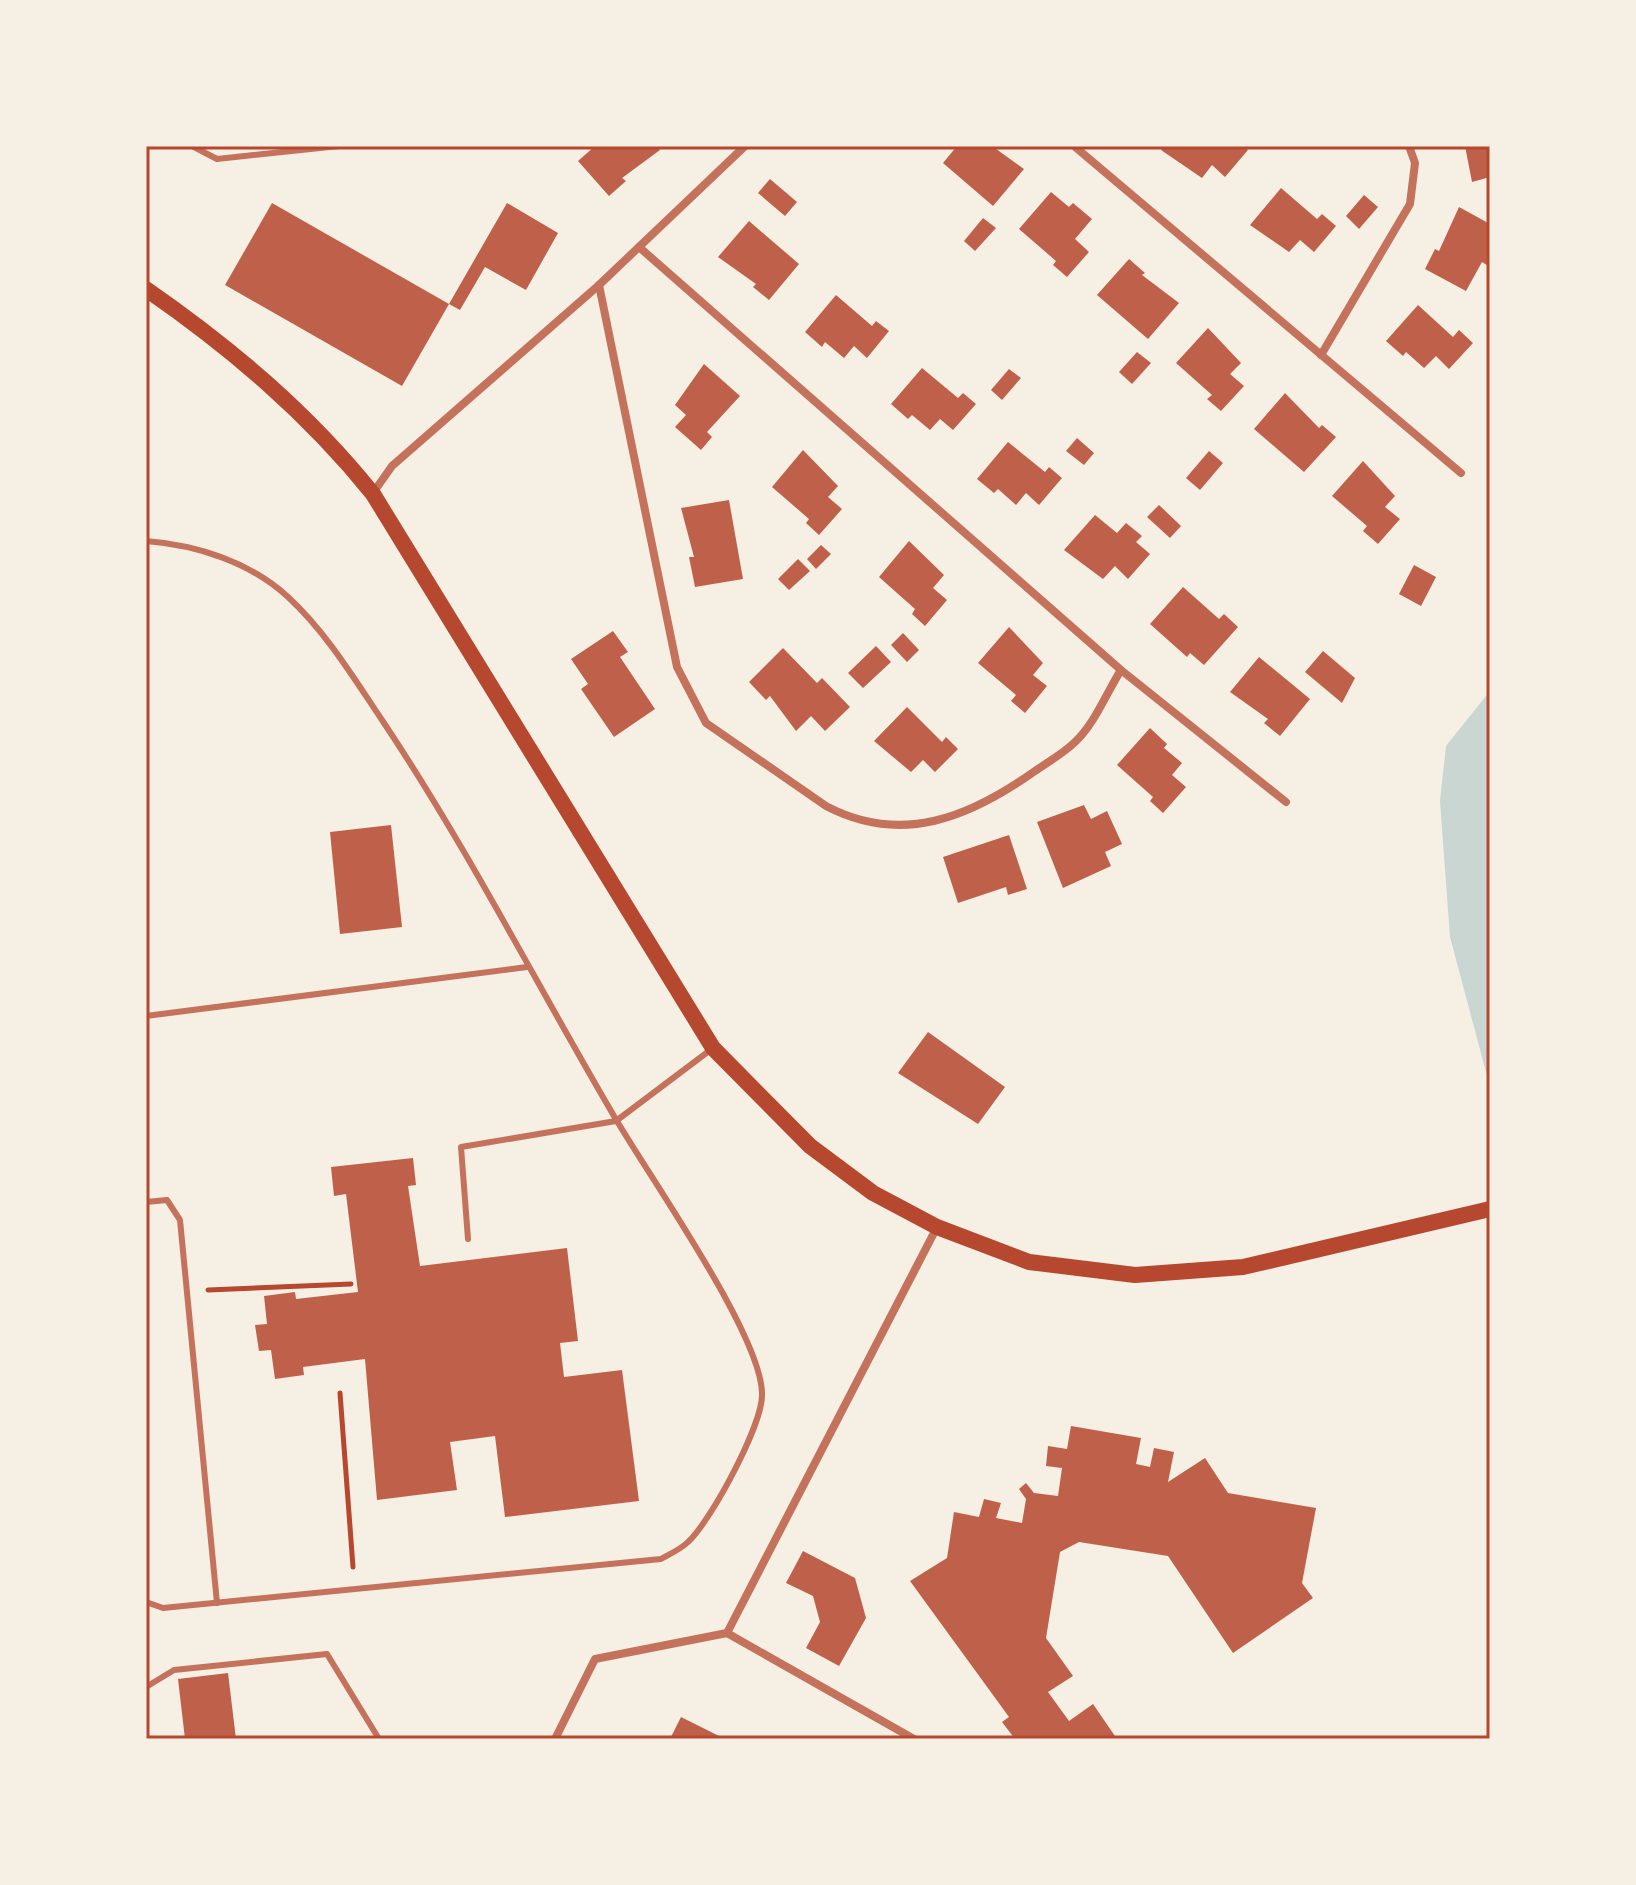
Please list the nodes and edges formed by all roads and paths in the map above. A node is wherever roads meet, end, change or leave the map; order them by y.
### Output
1 (192, 146) edge
2 (339, 146) edge
3 (745, 146) edge
4 (1074, 146) edge
5 (1409, 146) edge
6 (639, 247) junction
7 (599, 285) junction
8 (146, 289) edge
9 (1321, 355) junction
10 (1461, 473) dead end
11 (373, 494) junction
12 (146, 541) edge
13 (1121, 670) junction
14 (1286, 802) dead end
15 (527, 967) junction
16 (146, 1016) edge
17 (713, 1048) junction
18 (616, 1121) junction
19 (146, 1202) edge
20 (1490, 1209) edge
21 (937, 1227) junction
22 (468, 1239) dead end
23 (351, 1284) dead end
24 (187, 1291) junction
25 (340, 1393) dead end
26 (354, 1589) junction
27 (146, 1602) edge
28 (217, 1603) junction
29 (727, 1633) junction
30 (146, 1687) edge
31 (379, 1739) edge
32 (555, 1739) edge
33 (914, 1739) edge

1 - 2 lane
3 - 6 street
4 - 9 street
5 - 9 street
6 - 7 street
6 - 13 street
7 - 11 street
7 - 13 street
8 - 11 main road
9 - 10 street
11 - 17 main road
12 - 15 lane
13 - 14 street
15 - 16 lane
15 - 18 lane
17 - 18 lane
17 - 21 main road
18 - 22 lane
18 - 26 lane
19 - 24 lane
20 - 21 main road
21 - 29 street
23 - 24 path
24 - 28 lane
25 - 26 path
26 - 28 lane
27 - 28 lane
29 - 32 street
29 - 33 street
30 - 31 lane

